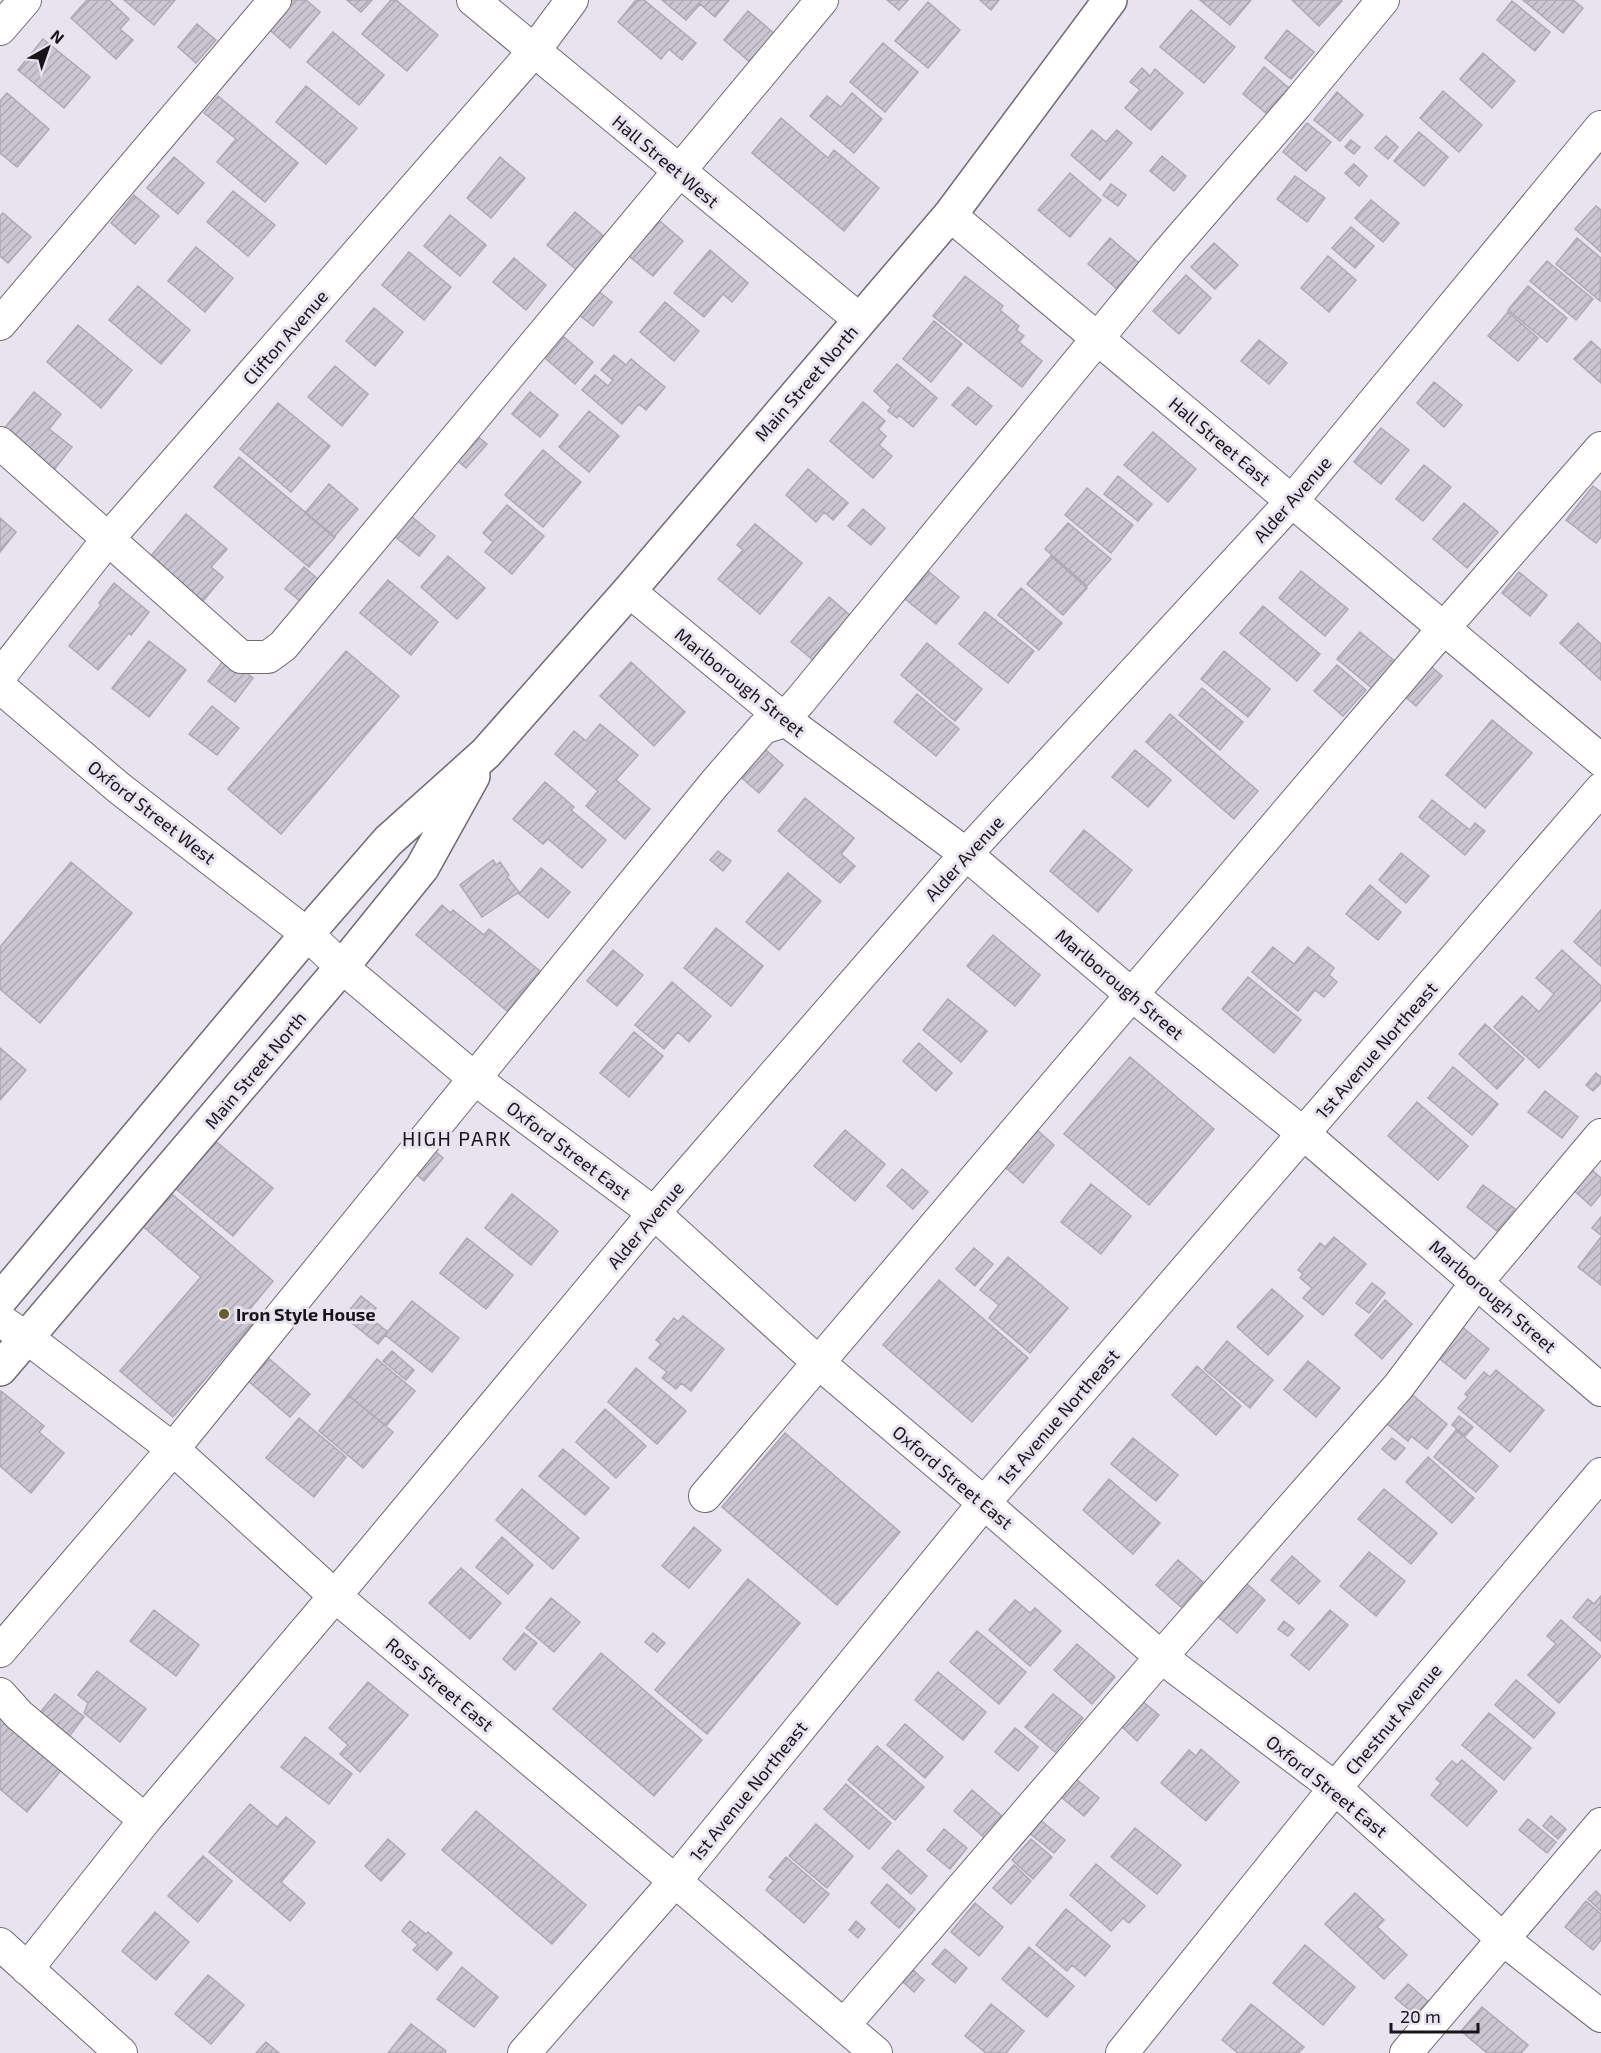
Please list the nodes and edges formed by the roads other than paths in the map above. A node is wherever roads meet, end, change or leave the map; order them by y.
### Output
1 (25, 0) edge
2 (275, 0) edge
3 (473, 0) edge
4 (572, 0) edge
5 (822, 0) edge
6 (1110, 0) edge
7 (1383, 0) edge
8 (0, 29) edge
9 (534, 51) junction
10 (1601, 127) edge
11 (679, 172) junction
12 (950, 215) junction
13 (860, 320) junction
14 (0, 324) edge
15 (1098, 339) junction
16 (0, 443) edge
17 (1601, 448) edge
18 (1292, 501) junction
19 (108, 539) junction
20 (628, 591) junction
21 (1443, 629) junction
22 (0, 676) edge
23 (0, 687) edge
24 (784, 719) junction
25 (486, 753) junction
26 (1601, 760) edge
27 (1601, 789) edge
28 (966, 855) junction
29 (307, 934) junction
30 (342, 967) junction
31 (1132, 995) junction
32 (475, 1078) junction
33 (1304, 1134) junction
34 (1601, 1135) edge
35 (654, 1214) junction
36 (1477, 1282) junction
37 (0, 1300) edge
38 (0, 1320) edge
39 (27, 1338) junction
40 (819, 1363) junction
41 (0, 1370) edge
42 (1601, 1390) edge
43 (173, 1449) junction
44 (1601, 1474) edge
45 (705, 1496) dead end
46 (984, 1503) junction
47 (335, 1596) junction
48 (0, 1651) edge
49 (1161, 1657) junction
50 (0, 1695) edge
51 (1335, 1788) junction
52 (146, 1820) junction
53 (1601, 1824) edge
54 (675, 1881) junction
55 (1504, 1940) junction
56 (0, 1944) edge
57 (27, 1969) junction
58 (1601, 2016) edge
59 (844, 2025) junction
60 (121, 2053) edge
61 (524, 2053) edge
62 (876, 2053) edge
63 (1122, 2053) edge
64 (1406, 2053) edge

1 - 8 street
2 - 14 street
3 - 9 street, Hall Street West
4 - 9 street, Clifton Avenue
5 - 11 street
6 - 12 main road, Main Street North
7 - 15 street
9 - 11 street, Hall Street West
9 - 19 street, Clifton Avenue
10 - 18 street, Alder Avenue
11 - 13 street, Hall Street West
11 - 19 street
12 - 13 main road, Main Street North
12 - 15 street, Hall Street East
13 - 20 main road, Main Street North
15 - 18 street, Hall Street East
15 - 24 street
16 - 19 street
17 - 21 street
18 - 21 street, Hall Street East
18 - 28 street, Alder Avenue
19 - 22 street, Clifton Avenue
20 - 24 street, Marlborough Street
20 - 25 main road, Main Street North
21 - 26 street, Hall Street East
21 - 31 street
23 - 29 street, Oxford Street West
24 - 28 street, Marlborough Street
24 - 32 street
25 - 29 main road, Main Street North
25 - 30 main road, Main Street North
27 - 33 street, 1st Avenue Northeast
28 - 31 street, Marlborough Street
28 - 35 street, Alder Avenue
29 - 30 street, Oxford Street East
29 - 37 main road, Main Street North
30 - 32 street, Oxford Street East
30 - 39 main road, Main Street North
31 - 33 street, Marlborough Street
31 - 40 street
32 - 35 street, Oxford Street East
32 - 43 street
33 - 36 street, Marlborough Street
33 - 46 street, 1st Avenue Northeast
34 - 36 street
35 - 40 street, Oxford Street East
35 - 47 street, Alder Avenue
36 - 42 street, Marlborough Street
36 - 49 street
38 - 39 street, Ross Street East
39 - 41 main road, Main Street North
39 - 43 street, Ross Street East
40 - 45 street
40 - 46 street, Oxford Street East
43 - 47 street, Ross Street East
43 - 48 street
44 - 51 street, Chestnut Avenue
46 - 49 street, Oxford Street East
46 - 54 street, 1st Avenue Northeast
47 - 52 street, Alder Avenue
47 - 54 street, Ross Street East
49 - 51 street, Oxford Street East
49 - 59 street
50 - 52 street
51 - 55 street, Oxford Street East
51 - 63 street, Chestnut Avenue
52 - 57 street, Alder Avenue
53 - 55 street
54 - 59 street, Ross Street East
54 - 61 street, 1st Avenue Northeast
55 - 58 street, Oxford Street East
55 - 64 street
56 - 57 street
57 - 60 street
59 - 62 street, Ross Street East

